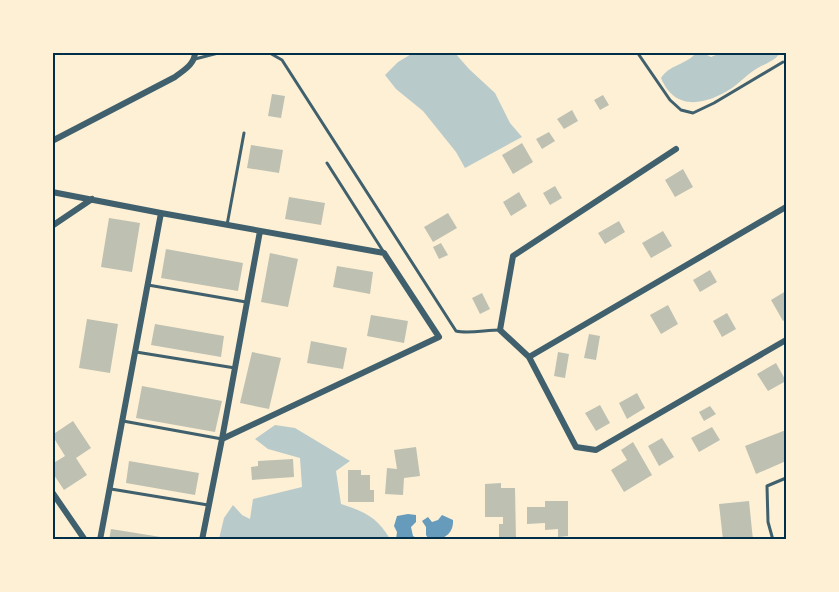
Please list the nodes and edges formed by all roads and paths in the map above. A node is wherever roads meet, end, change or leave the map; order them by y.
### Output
1 (222, 52) edge
2 (268, 52) edge
3 (637, 52) edge
4 (195, 56) edge
5 (783, 62) dead end
6 (244, 133) dead end
7 (52, 141) edge
8 (676, 149) dead end
9 (327, 163) dead end
10 (52, 192) edge
11 (92, 199) junction
12 (786, 207) edge
13 (161, 213) junction
14 (227, 225) junction
15 (52, 226) edge
16 (260, 231) junction
17 (384, 253) junction
18 (147, 285) junction
19 (246, 302) junction
20 (500, 330) junction
21 (786, 340) edge
22 (135, 351) junction
23 (529, 357) junction
24 (235, 368) junction
25 (122, 421) junction
26 (222, 439) junction
27 (786, 478) edge
28 (109, 488) junction
29 (52, 492) edge
30 (210, 506) junction
31 (85, 540) edge
32 (100, 540) edge
33 (202, 540) edge
34 (773, 540) edge

1 - 4 lane
2 - 20 lane
3 - 5 lane
4 - 7 street
6 - 14 lane
8 - 20 street
9 - 17 lane
10 - 11 street
11 - 13 street
11 - 15 street
12 - 23 street
13 - 14 street
13 - 18 street
14 - 16 street
16 - 17 street
16 - 19 street
17 - 26 street
18 - 19 lane
18 - 22 street
19 - 24 street
20 - 23 street
21 - 23 street
22 - 24 lane
22 - 25 street
24 - 26 street
25 - 26 lane
25 - 28 street
26 - 30 street
27 - 34 lane
28 - 30 lane
28 - 32 street
29 - 31 street
30 - 33 street

